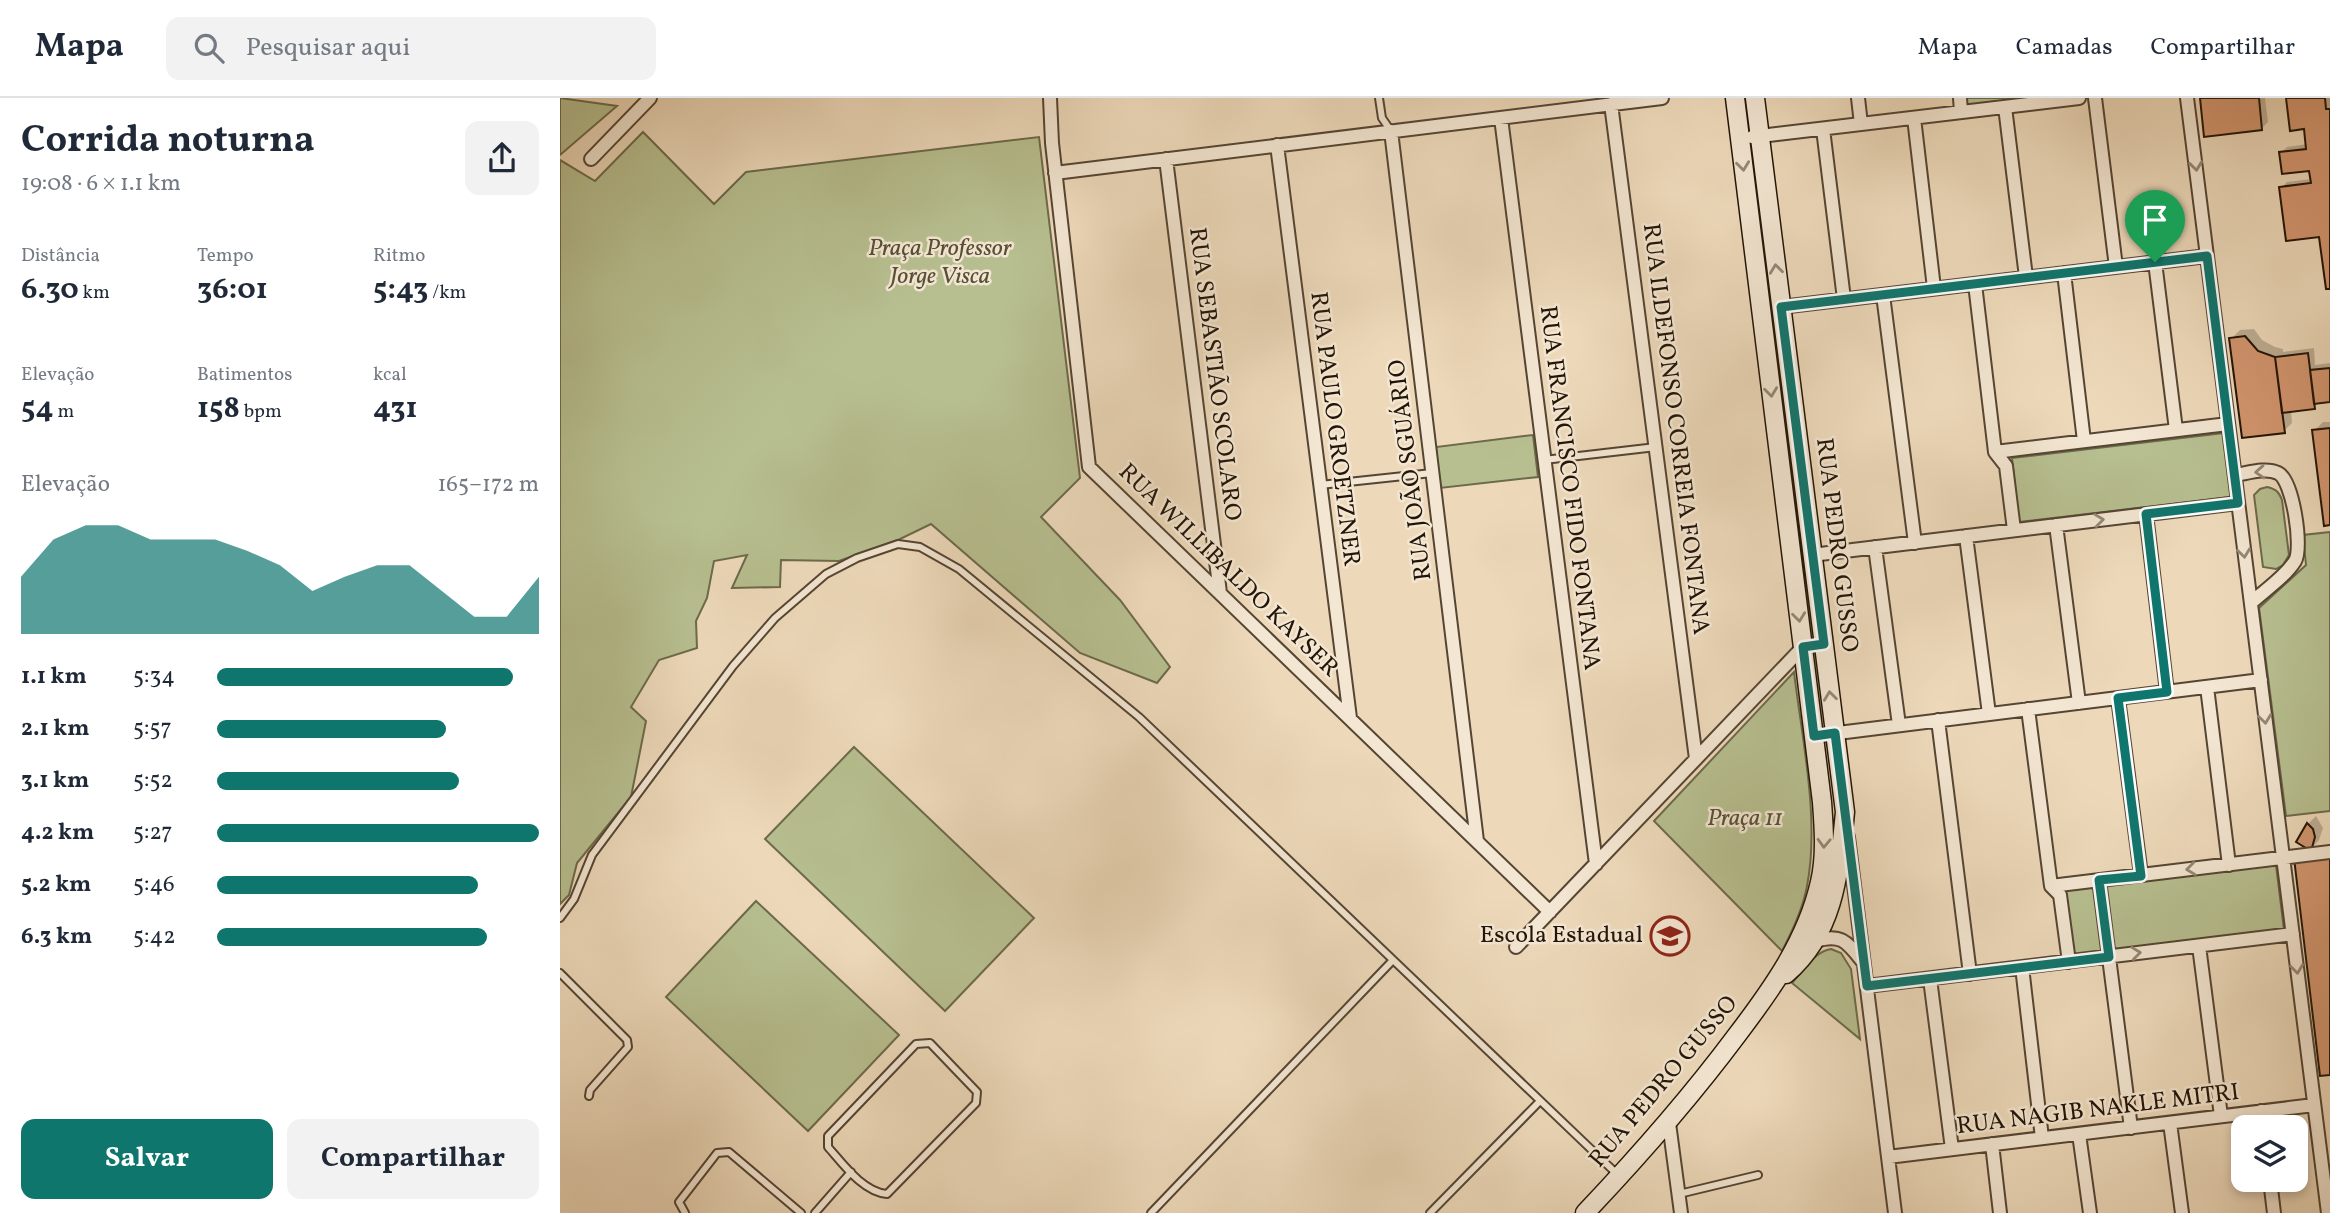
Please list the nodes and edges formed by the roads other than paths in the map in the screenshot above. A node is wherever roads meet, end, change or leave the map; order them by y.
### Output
1 (650, 98) edge
2 (1049, 98) edge
3 (1379, 98) edge
4 (1662, 98) edge
5 (1735, 98) edge
6 (1755, 98) edge
7 (1858, 98) edge
8 (1959, 98) edge
9 (2078, 98) edge
10 (2095, 98) edge
11 (2187, 98) edge
12 (1611, 104) junction
13 (2005, 107) junction
14 (1961, 112) junction
15 (1501, 118) junction
16 (1914, 118) junction
17 (1861, 124) junction
18 (1824, 129) junction
19 (1391, 131) junction
20 (1760, 136) junction
21 (1740, 139) junction
22 (1278, 145) junction
23 (591, 159) dead end
24 (1166, 159) junction
25 (1055, 173) junction
26 (2207, 256) junction
27 (2155, 262) junction
28 (2116, 267) junction
29 (2063, 273) junction
30 (2026, 277) junction
31 (1975, 284) junction
32 (1934, 288) junction
33 (1883, 295) junction
34 (1844, 299) junction
35 (1781, 307) junction
36 (2228, 424) junction
37 (2176, 430) junction
38 (2084, 441) junction
39 (1656, 447) junction
40 (1995, 452) junction
41 (1544, 460) junction
42 (1432, 472) junction
43 (2235, 475) junction
44 (1320, 485) junction
45 (2238, 503) junction
46 (2146, 514) junction
47 (2056, 525) junction
48 (2014, 530) junction
49 (1966, 536) junction
50 (1914, 542) junction
51 (1875, 547) junction
52 (1812, 555) junction
53 (1220, 593) junction
54 (2251, 603) junction
55 (1824, 644) junction
56 (1803, 647) junction
57 (2261, 680) junction
58 (2207, 687) junction
59 (2167, 692) junction
60 (2118, 698) junction
61 (2079, 703) junction
62 (2028, 709) junction
63 (1989, 714) junction
64 (1350, 718) junction
65 (1938, 720) junction
66 (1899, 725) junction
67 (1835, 733) junction
68 (1814, 736) junction
69 (1696, 759) junction
70 (1845, 812) junction
71 (1476, 841) junction
72 (2330, 852) edge
73 (2283, 858) junction
74 (1596, 864) junction
75 (2229, 865) junction
76 (2141, 876) junction
77 (2099, 880) junction
78 (2051, 886) junction
79 (1550, 912) junction
80 (560, 918) edge
81 (2293, 934) junction
82 (1815, 941) junction
83 (2199, 946) junction
84 (1517, 947) dead end
85 (2109, 957) junction
86 (1393, 960) junction
87 (1864, 962) junction
88 (2068, 962) junction
89 (2022, 967) junction
90 (560, 973) edge
91 (1970, 974) junction
92 (1930, 979) junction
93 (1778, 980) junction
94 (1867, 986) junction
95 (589, 1096) dead end
96 (1540, 1101) junction
97 (2314, 1105) junction
98 (2261, 1111) junction
99 (2262, 1115) edge
100 (2221, 1116) junction
101 (1669, 1123) junction
102 (2169, 1123) junction
103 (2130, 1128) junction
104 (2079, 1134) junction
105 (2042, 1138) junction
106 (1992, 1144) junction
107 (1952, 1149) junction
108 (1888, 1157) junction
109 (852, 1172) junction
110 (1758, 1175) dead end
111 (1619, 1177) junction
112 (2271, 1192) edge
113 (1679, 1194) junction
114 (685, 1213) edge
115 (801, 1213) edge
116 (815, 1213) edge
117 (1152, 1213) edge
118 (1430, 1213) edge
119 (1585, 1213) edge
120 (1681, 1213) edge
121 (1895, 1213) edge
122 (2000, 1213) edge
123 (2090, 1213) edge
124 (2182, 1213) edge
125 (2274, 1213) edge
126 (2328, 1213) edge

1 - 23 street
2 - 25 street, RUA WILLIBALDO KAYSER
3 - 19 lane, RUA JOÃO SGUÁRIO
4 - 12 street
5 - 21 main road, RUA PEDRO GUSSO
6 - 20 main road, RUA PEDRO GUSSO
7 - 17 street
8 - 14 street
9 - 13 street
10 - 28 street
11 -> 26 street
12 - 15 street
12 - 39 street, RUA ILDEFONSO CORREIA FONTANA
13 - 14 street
13 - 30 street
14 - 16 street
15 - 19 street
15 - 41 street, RUA FRANCISCO FIDO FONTANA
16 - 17 street
16 - 32 street
17 - 18 street
18 - 20 street
18 - 34 street
19 - 22 street
19 - 42 street, RUA JOÃO SGUÁRIO
20 - 21 street
35 -> 20 main road, RUA PEDRO GUSSO
21 -> 56 main road, RUA PEDRO GUSSO
22 - 24 street
22 - 44 street, RUA PAULO GROETZNER
24 - 25 street
24 - 53 street, RUA SEBASTIÃO SCOLARO
25 - 53 street, RUA WILLIBALDO KAYSER
26 - 27 street
26 - 36 street
27 - 28 street
27 - 37 street
28 - 29 street
29 - 30 street
29 - 38 street
30 - 31 street
31 - 32 street
31 - 40 street
32 - 33 street
33 - 34 street
33 - 50 street
34 - 35 street
35 - 52 main road, RUA PEDRO GUSSO
36 - 37 street
36 - 43 street
37 - 38 street
38 - 40 street
39 - 41 lane
39 - 69 street, RUA ILDEFONSO CORREIA FONTANA
40 - 48 street
41 - 74 street, RUA FRANCISCO FIDO FONTANA
42 - 44 lane
42 - 71 street, RUA JOÃO SGUÁRIO
43 - 45 street
54 -> 43 street
44 - 64 street, RUA PAULO GROETZNER
45 - 46 street
45 -> 54 street
47 -> 46 street
46 - 59 street
47 - 48 street
47 - 61 street
48 - 49 street
49 - 50 street
49 - 63 street
50 - 51 street
51 - 52 street
51 - 66 street
52 - 55 main road, RUA PEDRO GUSSO
53 - 64 street, RUA WILLIBALDO KAYSER
54 - 57 street
55 - 56 street
67 -> 55 main road, RUA PEDRO GUSSO
56 - 68 main road, RUA PEDRO GUSSO
56 - 69 street
57 - 58 street
57 -> 73 street
58 - 59 street
58 - 75 street
59 - 60 street
60 - 61 street
60 - 76 street
61 - 62 street
62 - 63 street
62 - 78 street
63 - 65 street
64 - 71 street, RUA WILLIBALDO KAYSER
65 - 66 street
65 - 91 street
66 - 67 street
67 - 68 street
67 - 70 main road, RUA PEDRO GUSSO
68 -> 93 main road, RUA PEDRO GUSSO
69 - 74 street
70 - 82 main road, RUA PEDRO GUSSO
70 - 87 street
71 - 79 street, RUA WILLIBALDO KAYSER
72 - 73 street
73 - 75 street
73 - 81 street
74 - 79 street
75 -> 76 street
76 - 77 street
77 - 78 street
77 - 85 street
78 - 88 street
79 - 84 street
80 - 86 lane
81 - 83 street
81 -> 97 street
82 - 87 street
82 - 93 main road, RUA PEDRO GUSSO
85 -> 83 street
83 - 100 street
85 - 88 street
85 - 103 street
86 - 96 lane
86 - 117 lane
87 - 94 street
88 - 89 street
89 - 91 street
89 - 105 street
90 - 95 lane
91 - 92 street
92 - 94 street
92 - 107 street
93 - 101 main road, RUA PEDRO GUSSO
94 - 108 street
96 - 111 lane
96 - 118 lane
97 - 98 street, RUA NAGIB NAKLE MITRI
97 - 126 street
98 - 99 street
98 - 100 street, RUA NAGIB NAKLE MITRI
100 - 102 street, RUA NAGIB NAKLE MITRI
101 - 111 main road, RUA PEDRO GUSSO
101 - 113 street
102 - 103 street, RUA NAGIB NAKLE MITRI
102 - 124 street
103 - 104 street, RUA NAGIB NAKLE MITRI
104 - 105 street, RUA NAGIB NAKLE MITRI
104 - 123 street
105 - 106 street, RUA NAGIB NAKLE MITRI
106 - 107 street, RUA NAGIB NAKLE MITRI
106 - 122 street
107 - 108 street, RUA NAGIB NAKLE MITRI
108 - 121 street
109 - 109 lane
109 - 116 lane
110 - 113 lane
111 - 119 main road, RUA PEDRO GUSSO
112 - 125 street
113 - 120 street
114 - 115 lane

